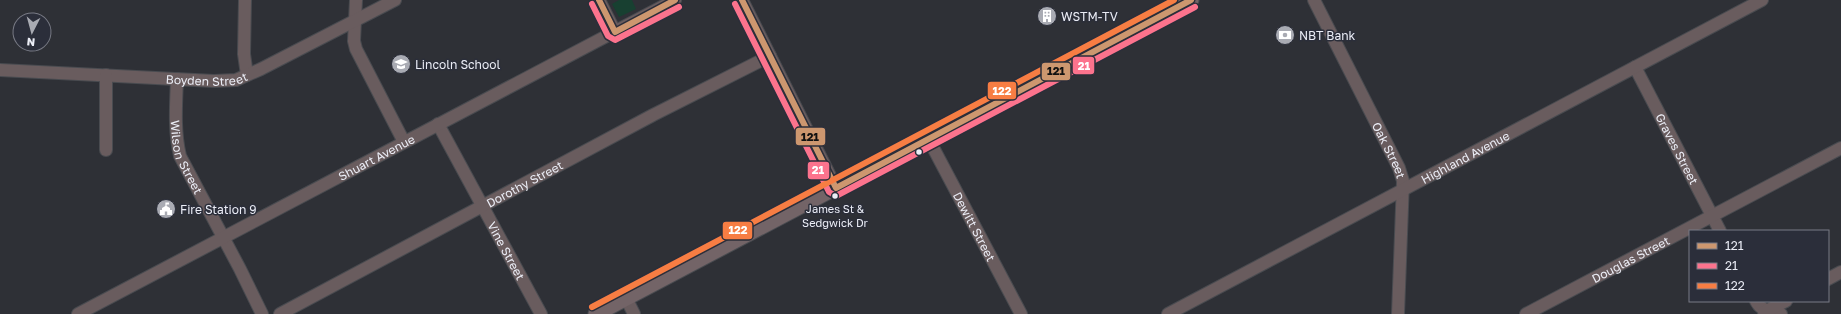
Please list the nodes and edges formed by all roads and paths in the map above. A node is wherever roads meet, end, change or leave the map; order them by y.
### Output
1 (245, 0) edge
2 (356, 0) edge
3 (395, 0) edge
4 (599, 0) edge
5 (675, 0) edge
6 (742, 0) edge
7 (1191, 0) edge
8 (1314, 0) edge
9 (1762, 0) edge
10 (355, 22) junction
11 (614, 32) junction
12 (770, 56) junction
13 (1635, 67) junction
14 (0, 70) edge
15 (106, 75) junction
16 (247, 75) junction
17 (177, 79) junction
18 (438, 124) junction
19 (928, 138) junction
20 (404, 142) junction
21 (1841, 148) edge
22 (106, 150) dead end
23 (836, 188) junction
24 (1404, 190) junction
25 (483, 206) junction
26 (1712, 216) junction
27 (1719, 230) edge
28 (223, 237) junction
29 (1841, 272) edge
30 (1829, 278) edge
31 (626, 298) junction
32 (1756, 302) edge
33 (1784, 302) edge
34 (613, 310) edge
35 (1015, 312) edge
36 (1764, 312) edge
37 (78, 314) edge
38 (262, 314) edge
39 (280, 314) edge
40 (541, 314) edge
41 (596, 314) edge
42 (634, 314) edge
43 (1168, 314) edge
44 (1398, 314) edge
45 (1526, 314) edge
46 (1781, 314) edge

1 - 16 street
2 - 10 street
3 - 10 street, Boyden Street
4 - 11 street
5 - 11 street, Shuart Avenue
6 - 12 street
7 - 19 main road
8 - 24 street, Oak Street
9 - 13 street, Highland Avenue
10 - 16 street, Boyden Street
10 - 20 street
11 - 18 street, Shuart Avenue
12 - 23 street
12 - 25 street, Dorothy Street
13 - 24 street, Highland Avenue
13 - 26 street, Graves Street
14 - 15 street, Boyden Street
15 - 17 street, Boyden Street
15 - 22 street
16 - 17 street, Boyden Street
17 - 28 street, Wilson Street
18 - 20 street, Shuart Avenue
18 - 25 street, Vine Street
19 - 23 main road
19 - 35 street, Dewitt Street
20 - 28 street, Shuart Avenue
21 - 26 street, Douglas Street
23 - 31 main road
24 - 43 street, Highland Avenue
24 - 44 street, Oak Street
25 - 39 street, Dorothy Street
25 - 40 street, Vine Street
26 - 27 street, Graves Street
26 - 45 street, Douglas Street
28 - 37 street, Shuart Avenue
28 - 38 street, Wilson Street
29 - 30 street
31 - 34 main road
31 - 42 street
32 - 36 street
33 - 36 street
34 - 41 main road
36 - 46 street

